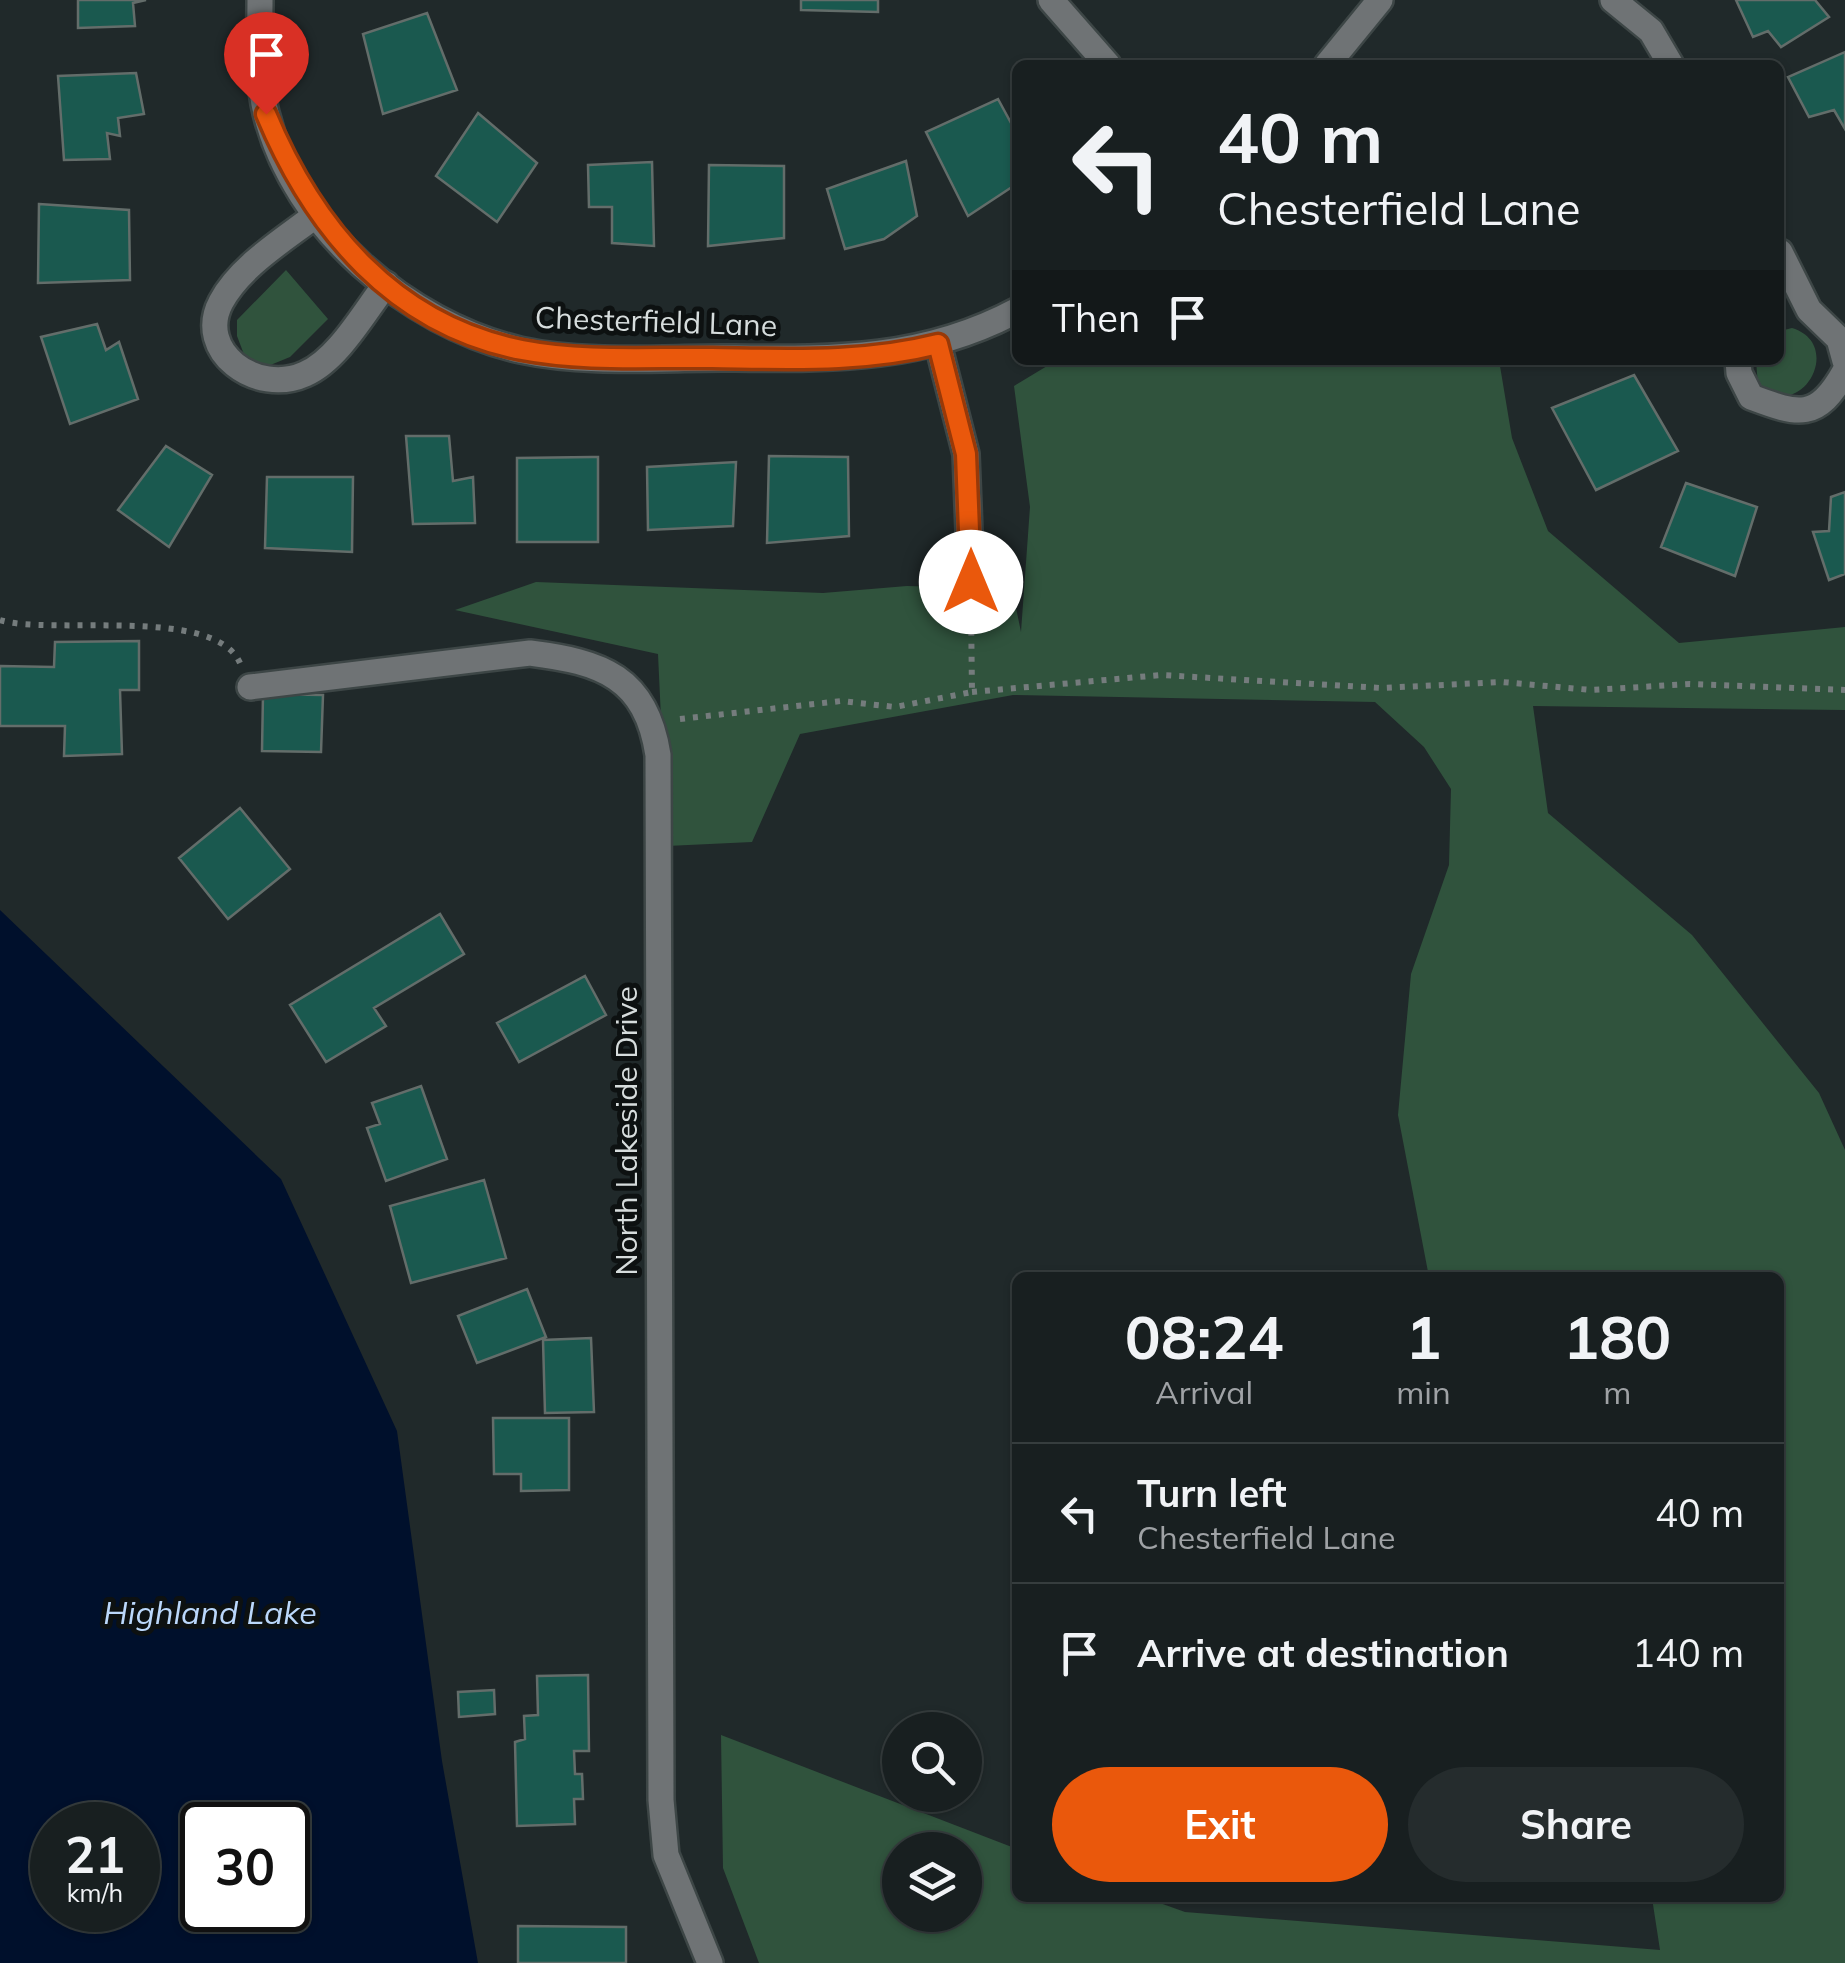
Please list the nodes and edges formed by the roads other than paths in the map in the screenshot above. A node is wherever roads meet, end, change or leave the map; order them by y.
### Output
1 (260, 0) edge
2 (1052, 0) edge
3 (1380, 0) edge
4 (1613, 0) edge
5 (1104, 60) edge
6 (1331, 60) edge
7 (1669, 60) edge
8 (316, 214) junction
9 (1784, 262) edge
10 (386, 284) junction
11 (1012, 313) edge
12 (938, 344) junction
13 (1845, 361) edge
14 (1738, 365) edge
15 (1845, 371) edge
16 (971, 582) road end
17 (250, 687) road end
18 (710, 1963) edge

1 - 8 street, Chesterfield Lane
2 - 5 street
3 - 6 street
4 - 7 street
8 - 10 street, Chesterfield Lane
8 - 10 street
9 - 13 street
10 - 12 street, Chesterfield Lane
11 - 12 street, Chesterfield Lane
12 - 16 street
14 - 15 street
17 - 18 street, North Lakeside Drive

